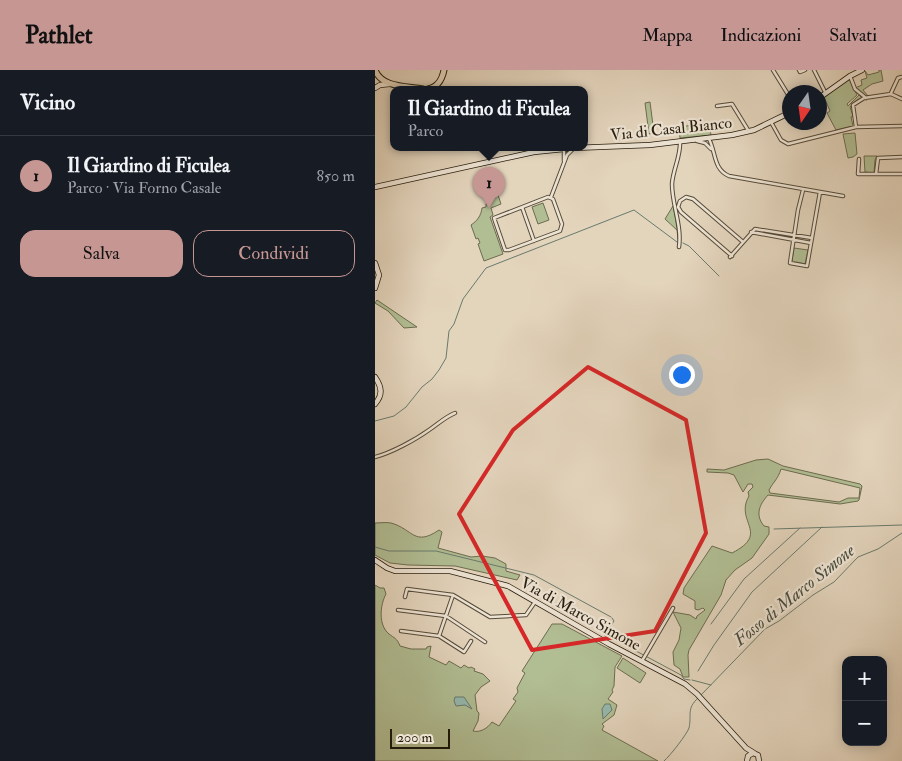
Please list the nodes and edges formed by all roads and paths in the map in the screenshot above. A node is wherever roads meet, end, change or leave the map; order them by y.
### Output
1 (375, 70) edge
2 (444, 70) edge
3 (773, 70) edge
4 (799, 70) edge
5 (805, 70) edge
6 (814, 70) edge
7 (862, 70) edge
8 (850, 76) junction
9 (902, 77) edge
10 (391, 84) junction
11 (782, 85) edge
12 (822, 85) edge
13 (404, 86) edge
14 (435, 86) edge
15 (375, 88) edge
16 (827, 93) edge
17 (891, 94) junction
18 (865, 98) junction
19 (902, 99) edge
20 (717, 106) dead end
21 (782, 116) edge
22 (771, 122) junction
23 (901, 125) edge
24 (856, 127) junction
25 (749, 131) junction
26 (721, 137) junction
27 (708, 138) junction
28 (690, 140) junction
29 (680, 142) junction
30 (710, 146) junction
31 (588, 147) edge
32 (544, 151) edge
33 (556, 151) edge
34 (563, 151) edge
35 (565, 151) edge
36 (571, 151) edge
37 (567, 155) junction
38 (562, 156) junction
39 (902, 157) edge
40 (859, 159) dead end
41 (563, 165) junction
42 (902, 174) edge
43 (877, 175) junction
44 (375, 187) edge
45 (803, 190) junction
46 (820, 192) junction
47 (843, 196) dead end
48 (551, 197) junction
49 (522, 207) junction
50 (771, 231) junction
51 (751, 232) junction
52 (795, 235) junction
53 (769, 236) junction
54 (812, 238) junction
55 (794, 240) junction
56 (534, 241) junction
57 (743, 242) junction
58 (811, 243) junction
59 (679, 246) dead end
60 (375, 263) edge
61 (375, 288) edge
62 (375, 377) edge
63 (375, 404) edge
64 (455, 413) dead end
65 (375, 457) edge
66 (375, 560) edge
67 (453, 595) junction
68 (405, 597) dead end
69 (535, 602) junction
70 (673, 608) dead end
71 (398, 610) dead end
72 (446, 616) junction
73 (401, 631) dead end
74 (439, 636) junction
75 (471, 641) dead end
76 (485, 642) dead end
77 (644, 658) junction
78 (746, 748) junction
79 (754, 753) junction
80 (747, 759) edge
81 (759, 761) edge

1 - 10 main road
2 - 14 main road
3 - 11 street
4 - 5 street
6 - 12 street
7 - 8 street
8 - 16 street
8 - 18 street
9 - 17 street
10 - 13 main road
10 - 15 street
17 - 18 street
17 - 19 street
18 - 24 street
20 - 25 street
21 - 22 street, Via di Casal Bianco
22 - 24 street
22 - 25 street, Via di Casal Bianco
23 - 24 street
25 - 26 street, Via di Casal Bianco
26 - 27 street, Via di Casal Bianco
26 - 30 street
27 - 28 street, Via di Casal Bianco
27 - 30 street
28 - 29 street, Via di Casal Bianco
28 - 30 street
29 - 31 street, Via di Casal Bianco
29 - 59 street
30 - 45 street
32 - 44 street, Via di Casal Bianco
33 - 38 street
34 - 38 street
35 - 37 street
36 - 37 street
37 - 41 street
38 - 41 street
39 - 43 street
40 - 43 street
41 - 48 street
42 - 43 street
45 - 46 street
45 - 52 street
46 - 47 street
46 - 54 street
48 - 49 street
48 - 56 street
49 - 56 street
49 - 56 street
50 - 51 street
50 - 52 street
50 - 53 street
51 - 53 street
51 - 57 street
52 - 54 street
52 - 55 street
53 - 55 street
54 - 58 street
55 - 58 street
55 - 58 street
57 - 57 street
60 - 61 street
62 - 63 street
64 - 65 street
66 - 69 street, Via di Marco Simone
67 - 68 street
67 - 69 street
67 - 72 street
69 - 77 street, Via di Marco Simone
70 - 77 street
71 - 72 street
72 - 74 street
72 - 76 street
73 - 74 street
74 - 75 street
77 - 78 street, Via di Marco Simone
78 - 79 street, Via di Marco Simone
78 - 80 street, Via di Marco Simone
79 - 80 street
79 - 81 street

